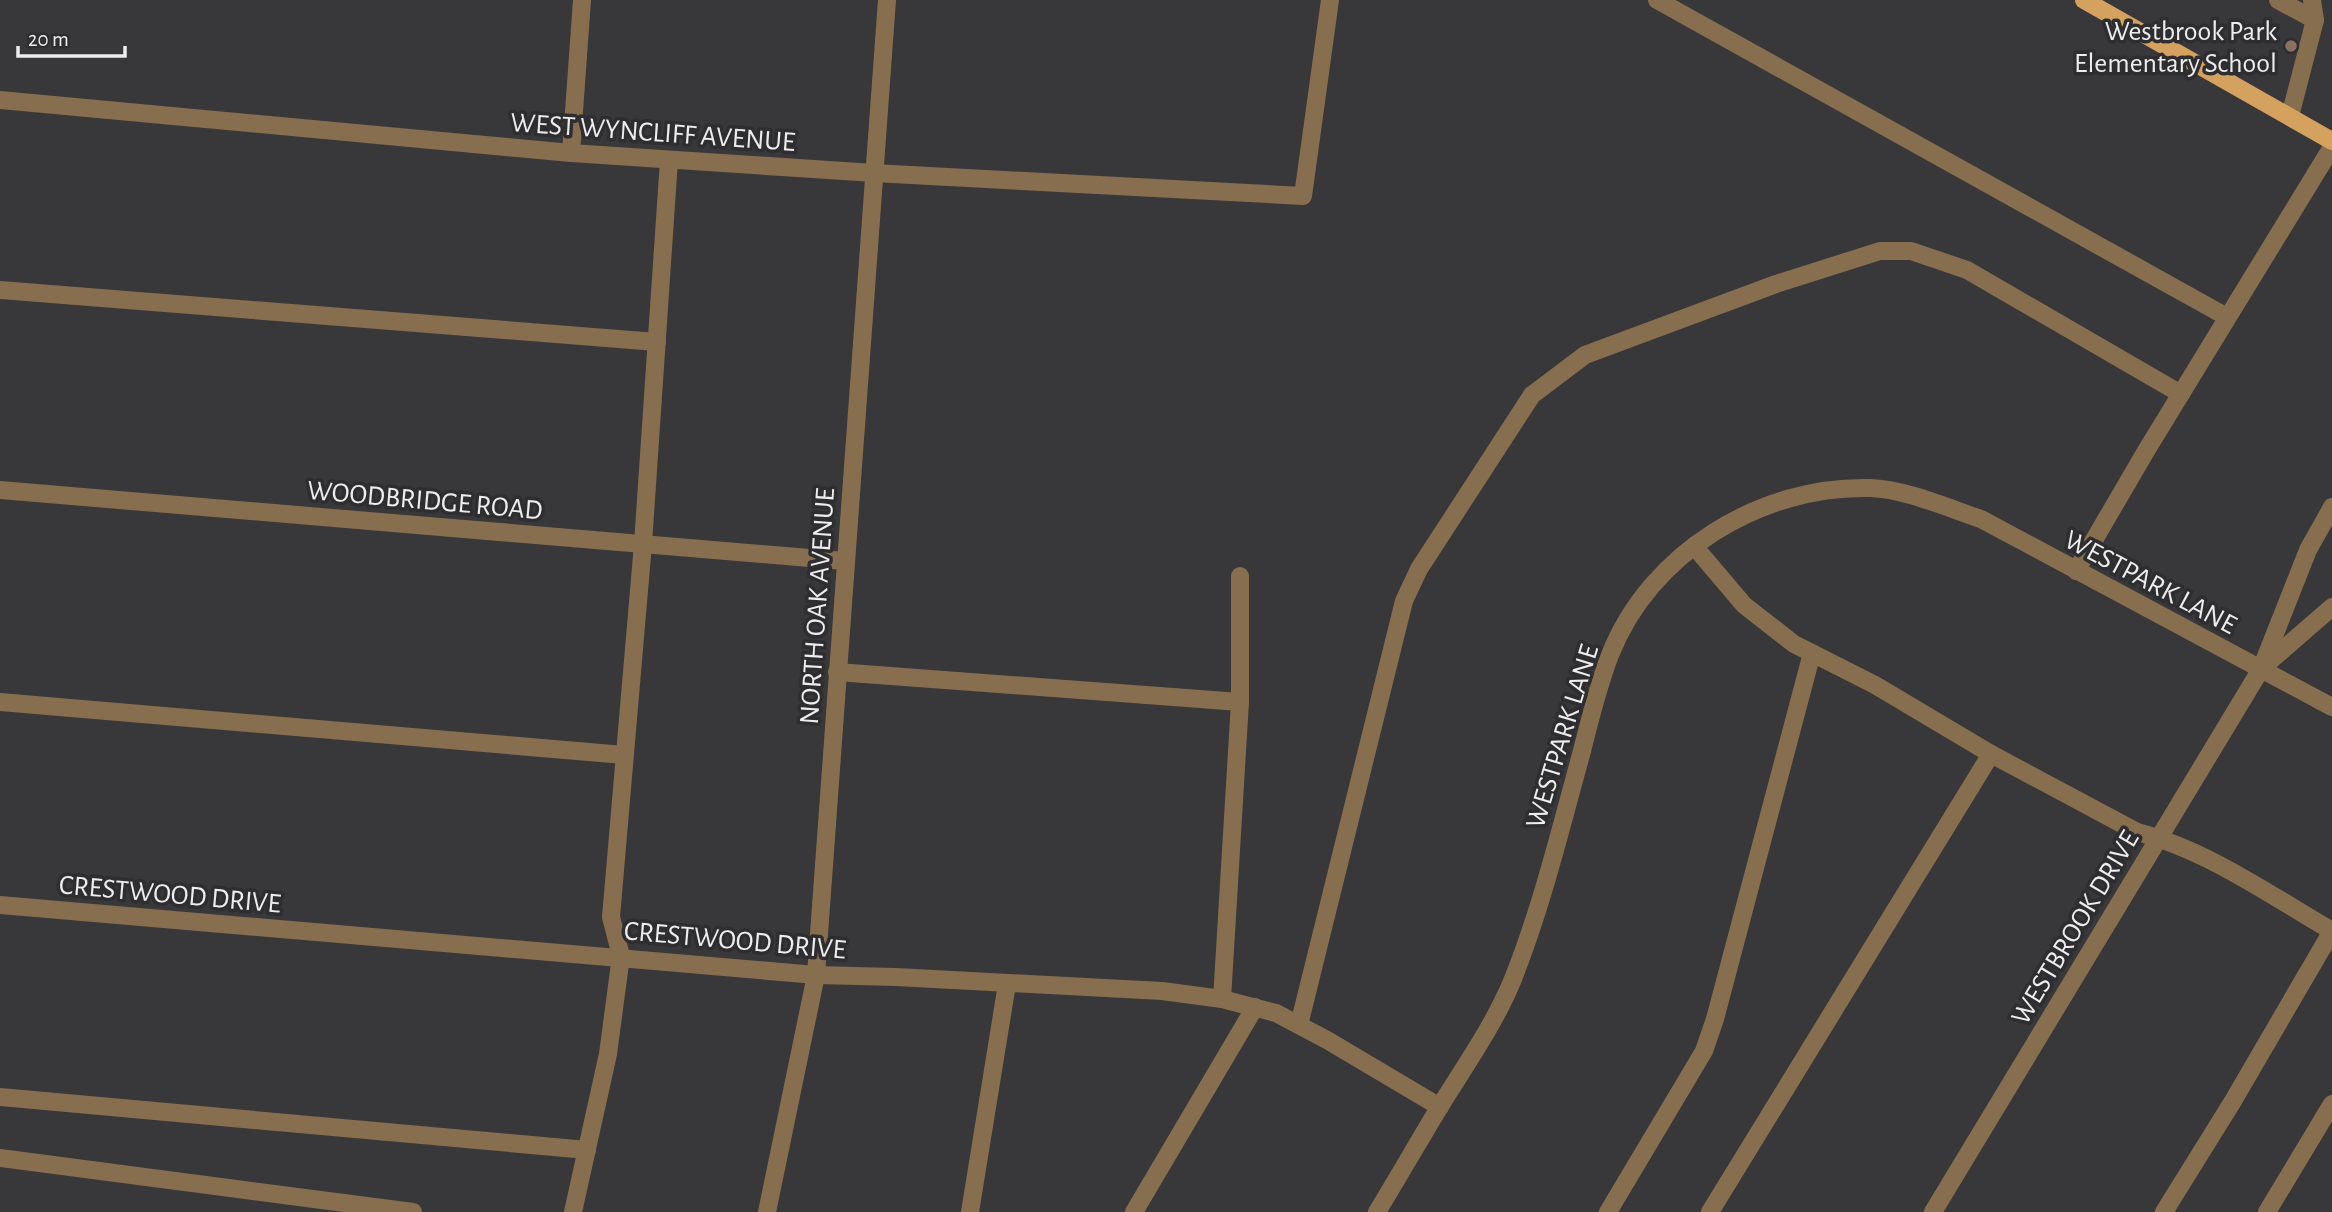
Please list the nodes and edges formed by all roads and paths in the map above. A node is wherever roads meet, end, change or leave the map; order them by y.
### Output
1 (582, 0) edge
2 (887, 0) edge
3 (1330, 0) edge
4 (1657, 0) edge
5 (2278, 0) edge
6 (2312, 0) edge
7 (2090, 2) edge
8 (2315, 20) junction
9 (0, 100) edge
10 (2290, 116) junction
11 (2332, 141) edge
12 (2332, 147) edge
13 (571, 153) junction
14 (669, 159) junction
15 (874, 173) junction
16 (0, 290) edge
17 (2227, 317) junction
18 (657, 342) junction
19 (2180, 394) junction
20 (0, 491) edge
21 (2332, 507) edge
22 (643, 544) junction
23 (1694, 546) junction
24 (845, 561) junction
25 (2076, 571) junction
26 (1240, 576) dead end
27 (2332, 607) edge
28 (1812, 653) junction
29 (2260, 669) junction
30 (837, 672) junction
31 (0, 702) edge
32 (1240, 702) junction
33 (2332, 707) edge
34 (1991, 754) junction
35 (624, 755) junction
36 (2159, 838) junction
37 (0, 905) edge
38 (2332, 931) edge
39 (621, 956) junction
40 (816, 975) junction
41 (1007, 984) junction
42 (1223, 999) junction
43 (1255, 1007) junction
44 (1299, 1025) junction
45 (0, 1097) edge
46 (2332, 1104) edge
47 (1440, 1107) junction
48 (587, 1150) junction
49 (0, 1158) edge
50 (412, 1212) edge
51 (573, 1212) edge
52 (767, 1212) edge
53 (971, 1212) edge
54 (1134, 1212) edge
55 (1377, 1212) edge
56 (1608, 1212) edge
57 (1710, 1212) edge
58 (1933, 1212) edge
59 (2165, 1212) edge
60 (2267, 1212) edge

1 - 13 street
2 - 15 street, NORTH OAK AVENUE
3 - 15 street, WEST WYNCLIFF AVENUE
4 - 17 street
5 - 8 street
6 - 8 street
7 - 10 main road
8 - 10 street
9 - 13 street, WEST WYNCLIFF AVENUE
10 - 11 main road
12 - 17 street
13 - 14 street, WEST WYNCLIFF AVENUE
14 - 15 street, WEST WYNCLIFF AVENUE
14 - 18 street
15 - 24 street, NORTH OAK AVENUE
16 - 18 street
17 - 19 street
18 - 22 street
19 - 25 street
19 - 44 street
20 - 22 street, WOODBRIDGE ROAD
21 - 29 street, WESTBROOK DRIVE
22 - 24 street, WOODBRIDGE ROAD
22 - 35 street
23 - 25 street, WESTPARK LANE
23 - 28 street
23 - 47 street, WESTPARK LANE
24 - 30 street, NORTH OAK AVENUE
25 - 29 street, WESTPARK LANE
26 - 32 street
27 - 29 street, WESTBROOK DRIVE
28 - 34 street
28 - 56 street
29 - 33 street, WESTPARK LANE
29 - 36 street, WESTBROOK DRIVE
30 - 32 street
30 - 40 street, NORTH OAK AVENUE
31 - 35 street
32 - 42 street
34 - 36 street
34 - 57 street
35 - 39 street
36 - 38 street
36 - 58 street, WESTBROOK DRIVE
37 - 39 street, CRESTWOOD DRIVE
38 - 59 street
39 - 40 street, CRESTWOOD DRIVE
39 - 48 street
40 - 41 street, CRESTWOOD DRIVE
40 - 52 street, NORTH OAK AVENUE
41 - 42 street, CRESTWOOD DRIVE
41 - 53 street
42 - 43 street, CRESTWOOD DRIVE
43 - 44 street, CRESTWOOD DRIVE
43 - 54 street
44 - 47 street, CRESTWOOD DRIVE
45 - 48 street
46 - 60 street
47 - 55 street, WESTPARK LANE
48 - 51 street
49 - 50 street

